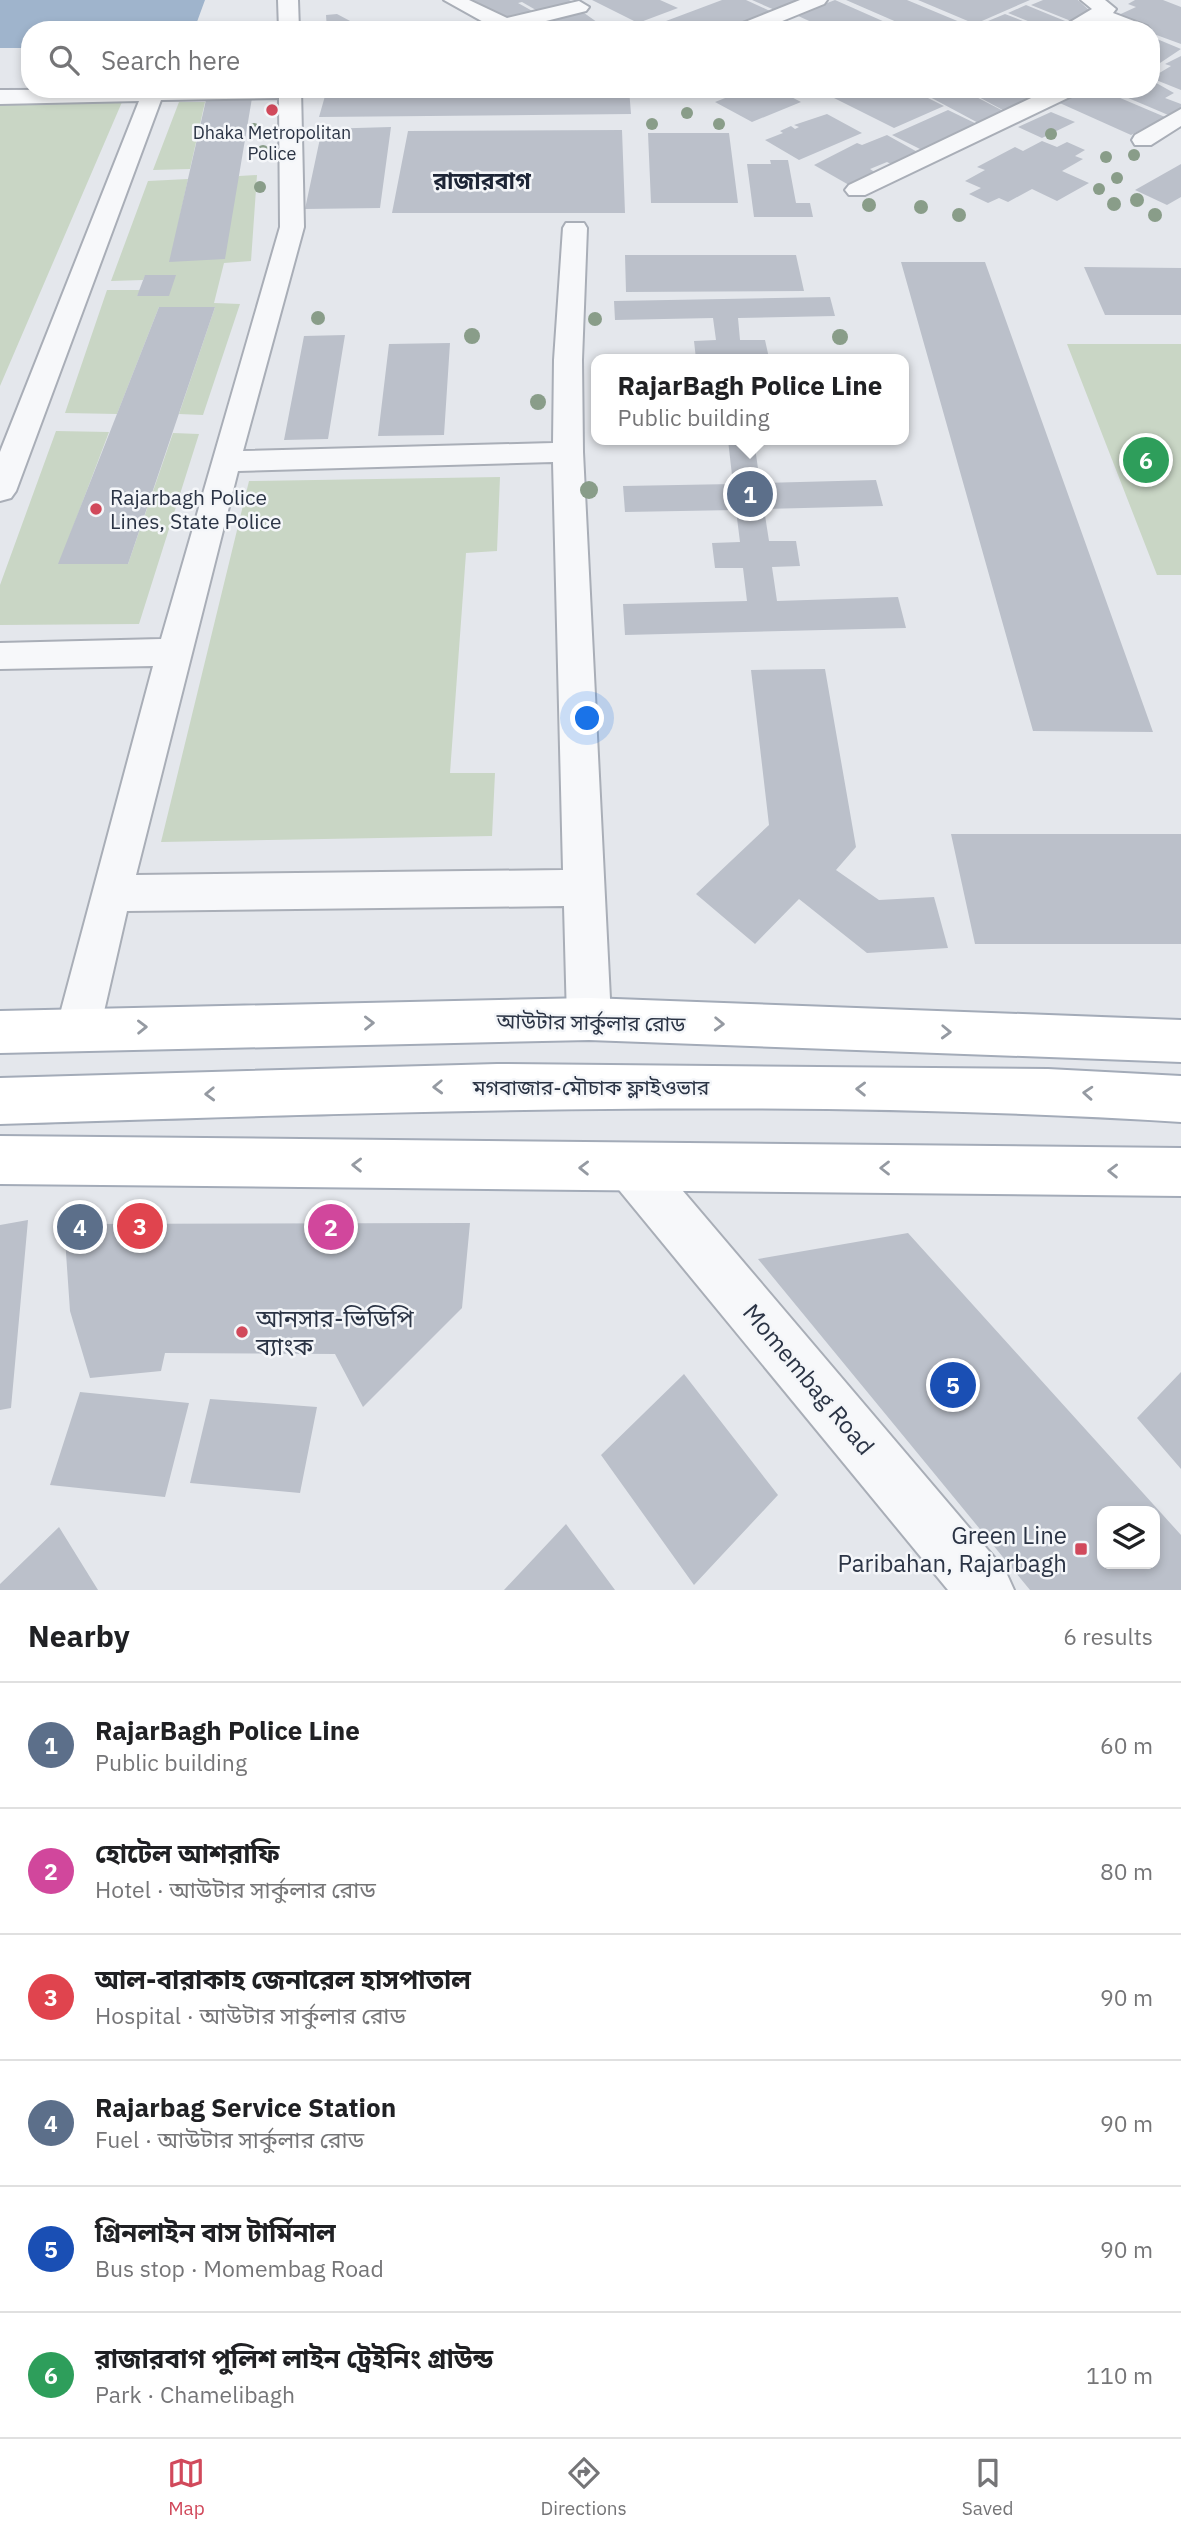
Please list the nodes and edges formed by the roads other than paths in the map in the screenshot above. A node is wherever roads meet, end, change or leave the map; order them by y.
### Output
1 (288, 0) edge
2 (454, 0) edge
3 (817, 0) edge
4 (579, 6) dead end
5 (1094, 7) edge
6 (782, 14) junction
7 (289, 21) edge
8 (497, 21) edge
9 (521, 21) edge
10 (764, 21) edge
11 (799, 21) edge
12 (1078, 21) edge
13 (1122, 21) edge
14 (0, 97) edge
15 (21, 97) edge
16 (150, 98) edge
17 (290, 98) edge
18 (1049, 98) edge
19 (1181, 116) edge
20 (1143, 140) dead end
21 (857, 190) dead end
22 (575, 228) dead end
23 (568, 452) junction
24 (225, 461) junction
25 (0, 491) edge
26 (175, 652) junction
27 (0, 656) edge
28 (584, 888) junction
29 (111, 893) junction
30 (589, 1019) junction
31 (78, 1028) junction
32 (0, 1032) edge
33 (1181, 1041) edge
34 (1181, 1099) edge
35 (0, 1101) edge
36 (0, 1160) edge
37 (632, 1168) junction
38 (1181, 1172) edge
39 (985, 1590) edge

1 - 7 street
2 - 8 street
3 - 6 street
4 - 9 street
5 - 12 street
5 - 13 street
6 - 10 street
6 - 11 street
14 - 15 street
16 - 25 street
17 - 24 street
18 - 21 street
19 - 20 street
22 - 23 street
23 - 24 street
23 - 28 street
24 - 26 street
26 - 27 street
26 - 29 street
28 - 29 street
28 - 30 street
29 - 31 street
31 -> 30 main road, আউটার সার্কুলার রোড
30 -> 33 main road, আউটার সার্কুলার রোড
31 - 32 main road, আউটার সার্কুলার রোড
34 -> 35 main road, মগবাজার-মৌচাক ফ্লাইওভার
37 -> 36 main road
38 -> 37 main road
37 - 39 street, Momembag Road

